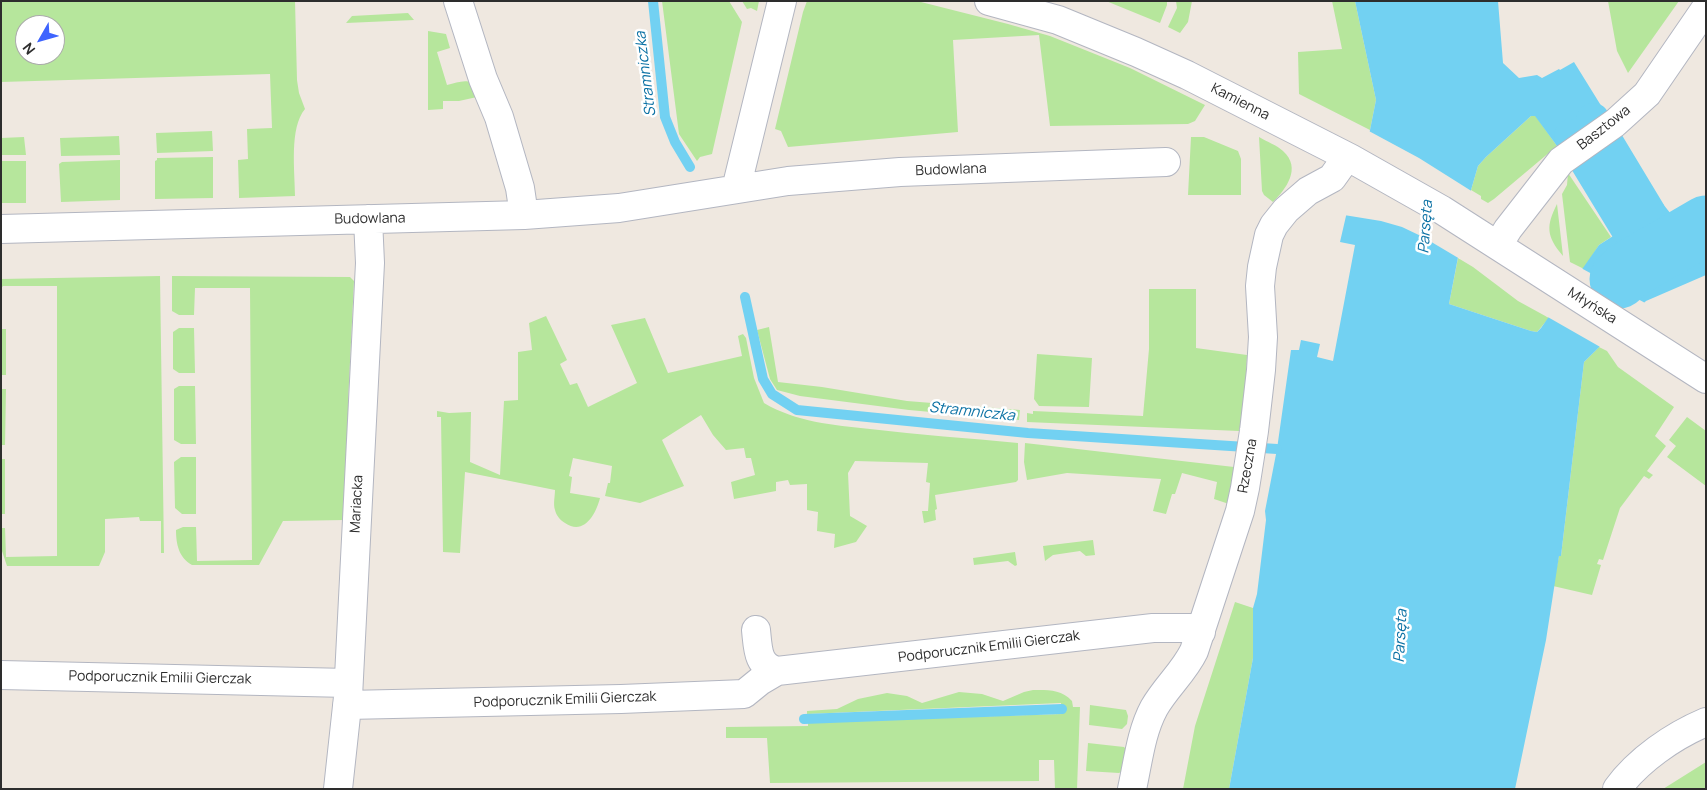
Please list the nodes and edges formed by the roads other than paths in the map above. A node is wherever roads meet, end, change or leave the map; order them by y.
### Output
1 (458, 1) edge
2 (782, 1) edge
3 (989, 1) edge
4 (1706, 8) edge
5 (1349, 157) junction
6 (1166, 162) dead end
7 (736, 189) junction
8 (524, 216) junction
9 (368, 219) junction
10 (1, 229) edge
11 (1488, 239) junction
12 (1706, 379) edge
13 (756, 630) dead end
14 (1201, 632) junction
15 (1, 676) edge
16 (768, 676) junction
17 (348, 683) junction
18 (1701, 722) edge
19 (338, 789) edge
20 (1132, 789) edge
21 (1617, 789) edge

1 - 8 street
2 - 7 street
3 - 5 street, Kamienna
4 - 11 street, Basztowa
5 - 11 street, Kamienna
5 - 14 street, Rzeczna
6 - 7 street, Budowlana
7 - 8 street, Budowlana
8 - 9 street, Budowlana
9 - 10 street, Budowlana
9 - 17 street, Mariacka
11 - 12 street, Młyńska
13 - 16 street
14 - 16 street, Podporucznik Emilii Gierczak
14 - 20 street, Rzeczna
15 - 17 street, Podporucznik Emilii Gierczak
16 - 17 street, Podporucznik Emilii Gierczak
17 - 19 street, Mariacka
18 - 21 street

